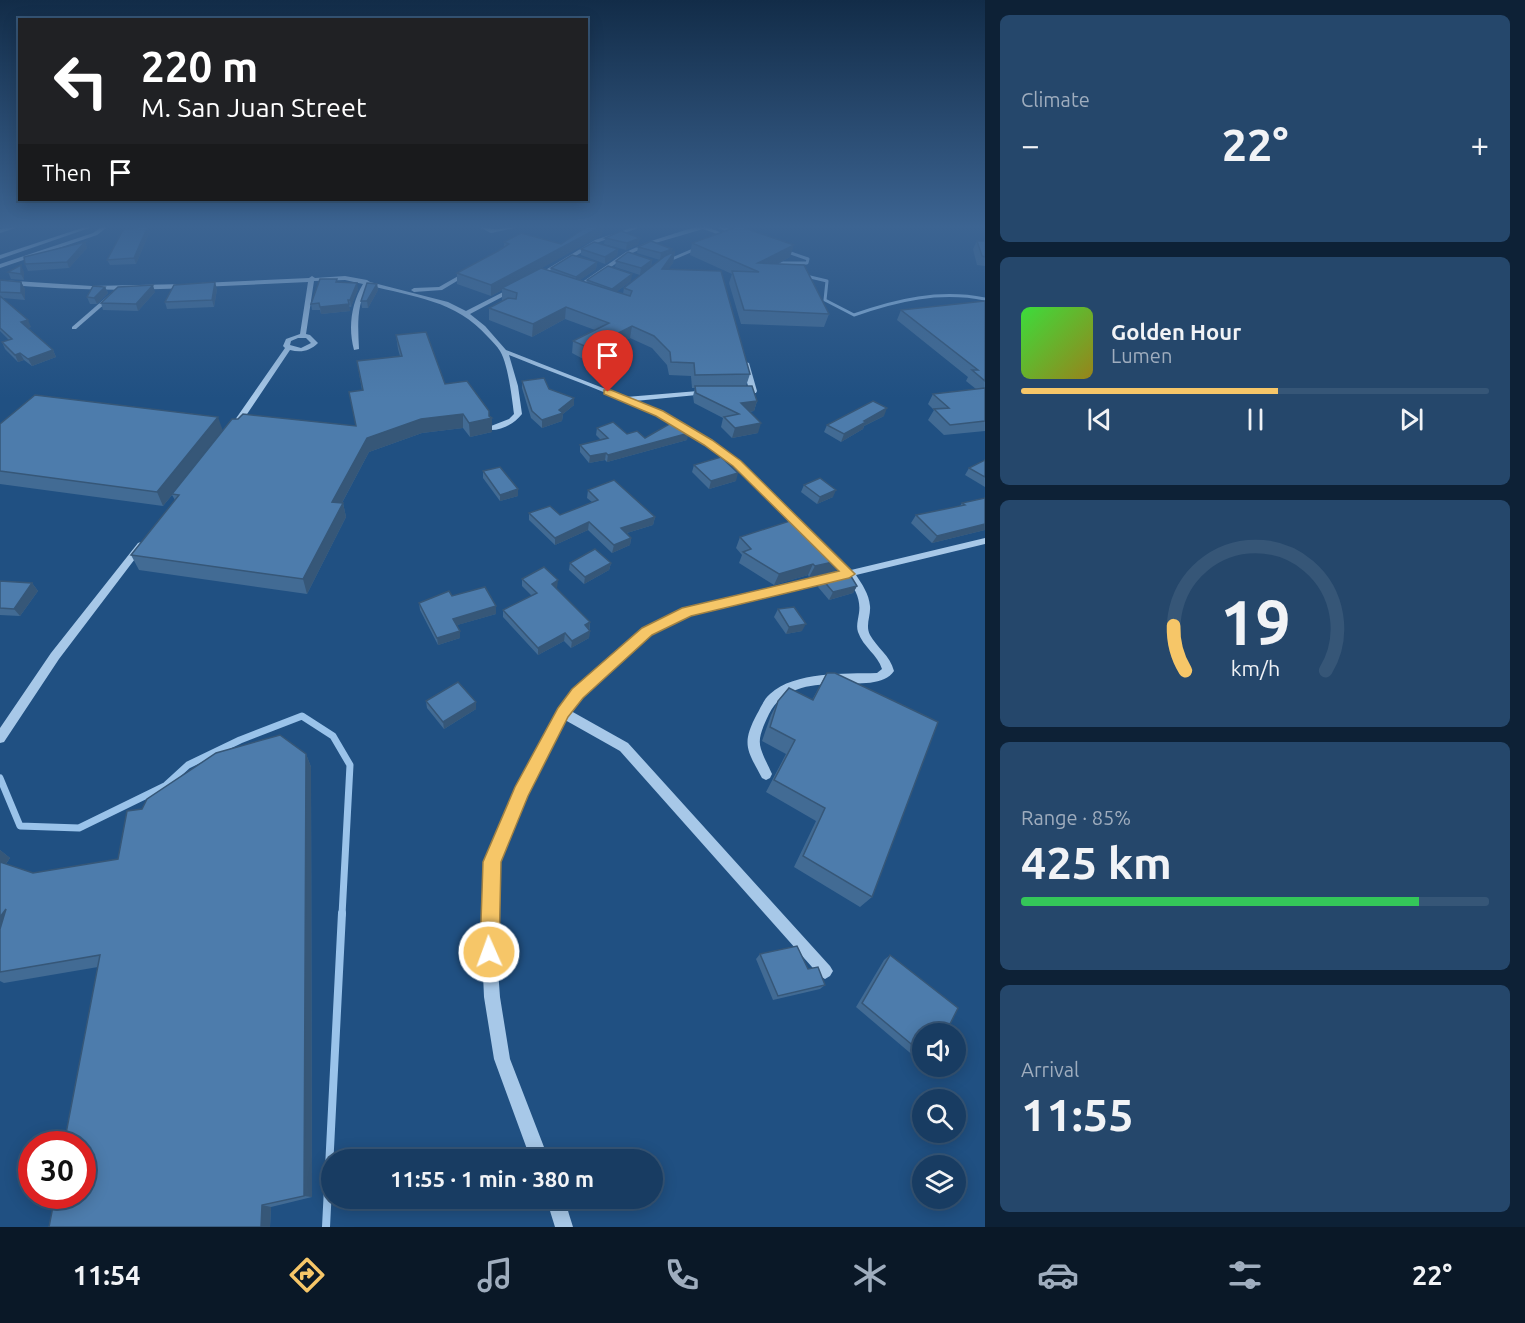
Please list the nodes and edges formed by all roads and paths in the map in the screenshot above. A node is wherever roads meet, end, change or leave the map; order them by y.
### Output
1 (12, 283) edge
2 (219, 283) edge
3 (311, 283) edge
4 (367, 283) edge
5 (371, 283) edge
6 (450, 283) edge
7 (583, 283) edge
8 (568, 284) edge
9 (519, 286) edge
10 (578, 287) junction
11 (118, 289) junction
12 (387, 289) junction
13 (587, 290) edge
14 (466, 313) junction
15 (74, 328) dead end
16 (303, 336) junction
17 (288, 348) junction
18 (356, 349) dead end
19 (504, 351) junction
20 (744, 358) edge
21 (742, 391) edge
22 (719, 392) edge
23 (626, 399) junction
24 (494, 429) dead end
25 (227, 436) edge
26 (809, 534) edge
27 (148, 537) edge
28 (985, 541) edge
29 (825, 550) edge
30 (849, 574) junction
31 (563, 713) junction
32 (1, 737) edge
33 (766, 774) dead end
34 (825, 971) dead end
35 (536, 1149) edge
36 (558, 1209) edge
37 (564, 1227) edge

1 - 11 street
2 - 11 street
3 - 16 street
4 - 18 street
5 - 12 street
6 - 12 street
7 - 10 street
8 - 10 street
9 - 14 street
10 - 13 street
11 - 15 street
12 - 14 street
14 - 19 street
16 - 17 street
16 - 17 street
17 - 25 street
19 - 23 street
19 - 24 street
20 - 21 street
22 - 23 street
23 - 26 street
27 - 32 street
28 - 30 street
29 - 30 street
30 - 31 street
30 - 33 street
31 - 34 street
31 - 35 street
36 - 37 street

